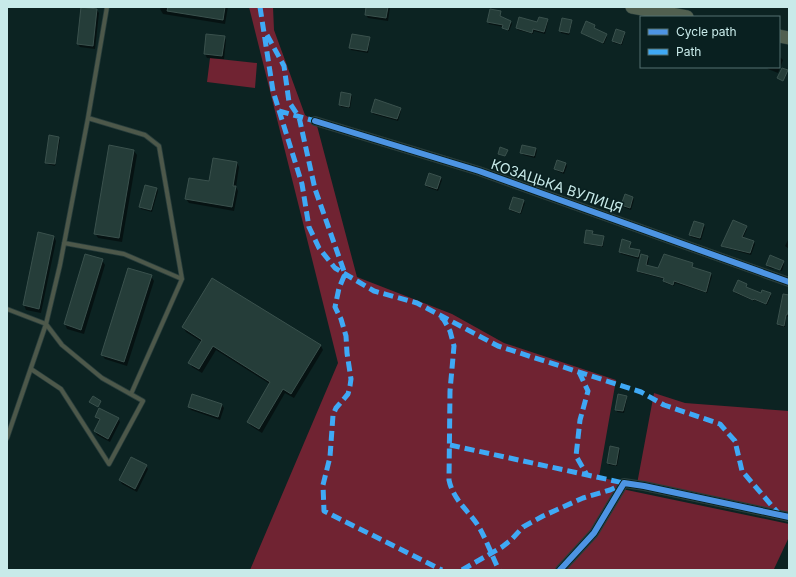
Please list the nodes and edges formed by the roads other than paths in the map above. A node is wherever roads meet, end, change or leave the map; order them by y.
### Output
1 (107, 7) edge
2 (632, 7) edge
3 (682, 16) edge
4 (88, 118) junction
5 (315, 121) dead end
6 (64, 243) junction
7 (182, 279) junction
8 (789, 282) edge
9 (7, 309) edge
10 (46, 324) junction
11 (31, 368) junction
12 (131, 394) junction
13 (7, 438) edge
14 (789, 517) edge
15 (560, 570) edge

1 - 4 lane
2 - 3 main road
4 - 6 lane
4 - 7 lane
5 - 8 street, КОЗАЦЬКА ВУЛИЦЯ
6 - 7 lane
6 - 10 lane
7 - 12 lane
9 - 10 lane
10 - 11 lane
10 - 12 lane
11 - 12 lane
11 - 13 lane
14 - 15 street

